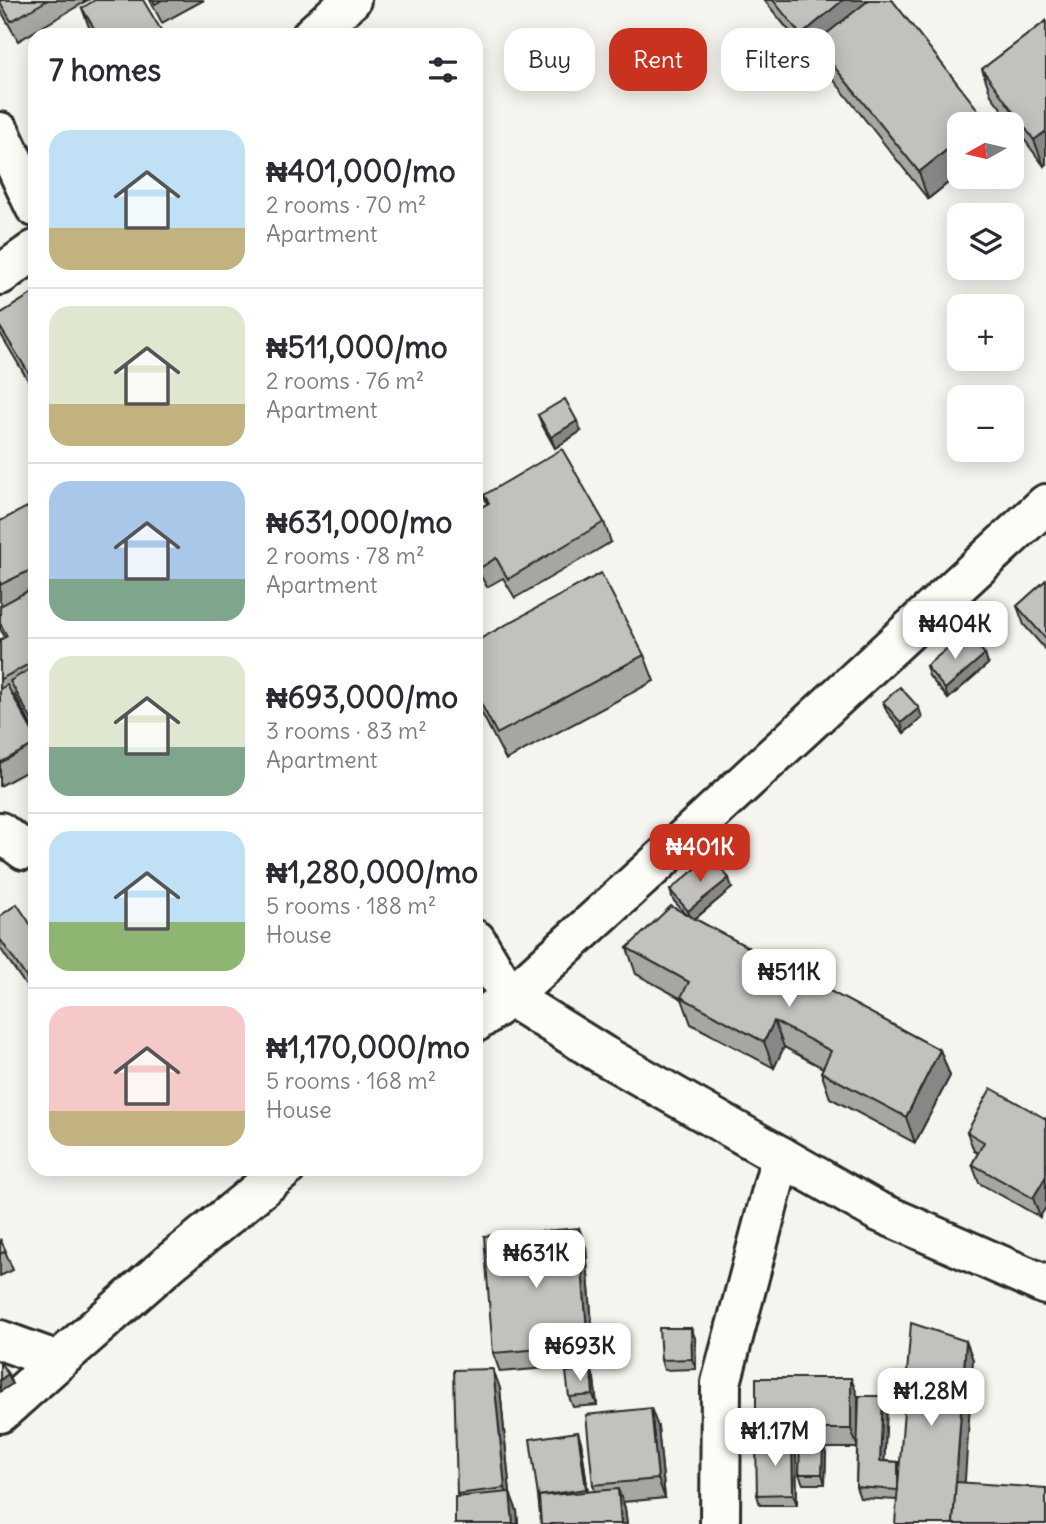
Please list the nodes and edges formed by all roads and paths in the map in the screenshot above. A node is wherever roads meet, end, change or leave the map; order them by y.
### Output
1 (351, 0) edge
2 (320, 28) edge
3 (0, 132) edge
4 (28, 192) edge
5 (28, 255) edge
6 (0, 275) edge
7 (1046, 504) edge
8 (0, 832) edge
9 (28, 848) edge
10 (483, 952) edge
11 (510, 997) junction
12 (483, 1017) edge
13 (781, 1156) junction
14 (276, 1176) edge
15 (1046, 1285) edge
16 (0, 1340) edge
17 (58, 1361) junction
18 (0, 1413) edge
19 (720, 1524) edge

1 - 2 street
3 - 4 street
5 - 6 street
7 - 11 street
8 - 9 street
10 - 11 street
11 - 12 street
11 - 13 street
13 - 15 street
13 - 19 street
14 - 17 street
16 - 17 street
17 - 18 street

